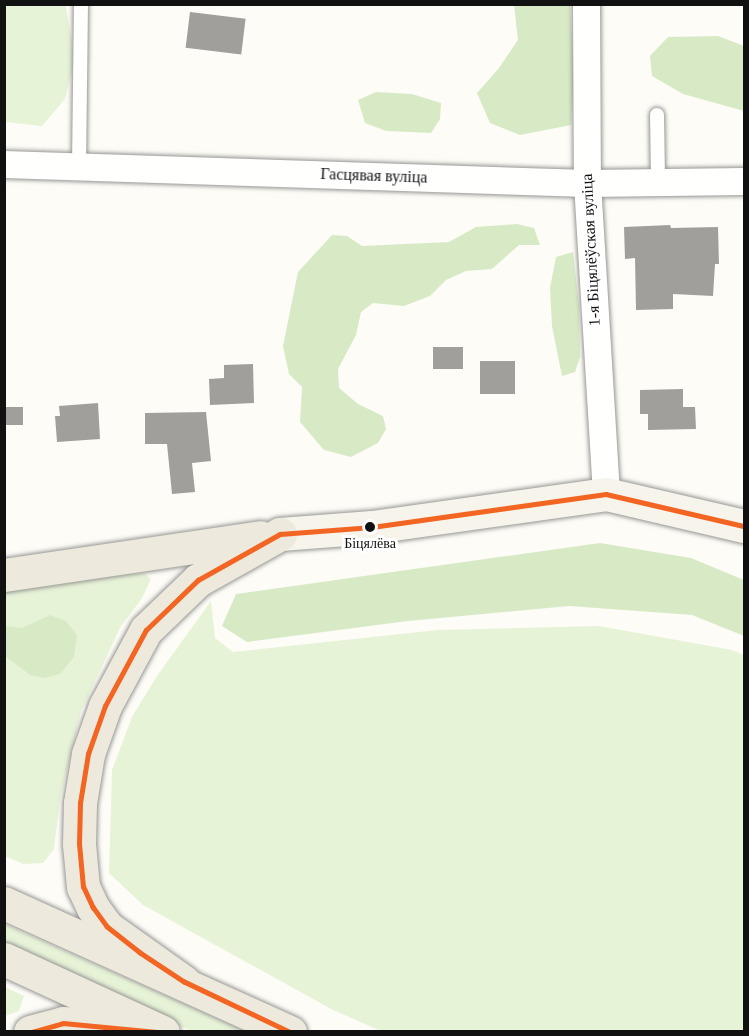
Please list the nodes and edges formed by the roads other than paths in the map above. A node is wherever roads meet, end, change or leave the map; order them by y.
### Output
1 (81, 4) edge
2 (586, 4) edge
3 (657, 115) dead end
4 (4, 164) edge
5 (79, 167) junction
6 (744, 181) edge
7 (658, 182) junction
8 (587, 183) junction
9 (606, 494) junction
10 (744, 526) edge
11 (280, 534) junction
12 (4, 575) edge
13 (4, 903) edge
14 (4, 959) edge
15 (184, 982) junction
16 (163, 1031) edge
17 (30, 1032) edge
18 (291, 1032) edge

1 - 5 lane
2 - 8 street, 1-я Біцялёўская вуліца
3 - 7 lane
4 - 5 street, Гасцявая вуліца
5 - 8 street, Гасцявая вуліца
6 - 7 street, Гасцявая вуліца
7 - 8 street, Гасцявая вуліца
8 - 9 street, 1-я Біцялёўская вуліца
9 - 10 main road
9 - 11 main road
11 - 12 main road
11 - 15 main road
13 - 15 main road
14 - 16 main road
15 - 18 main road
16 - 17 main road

